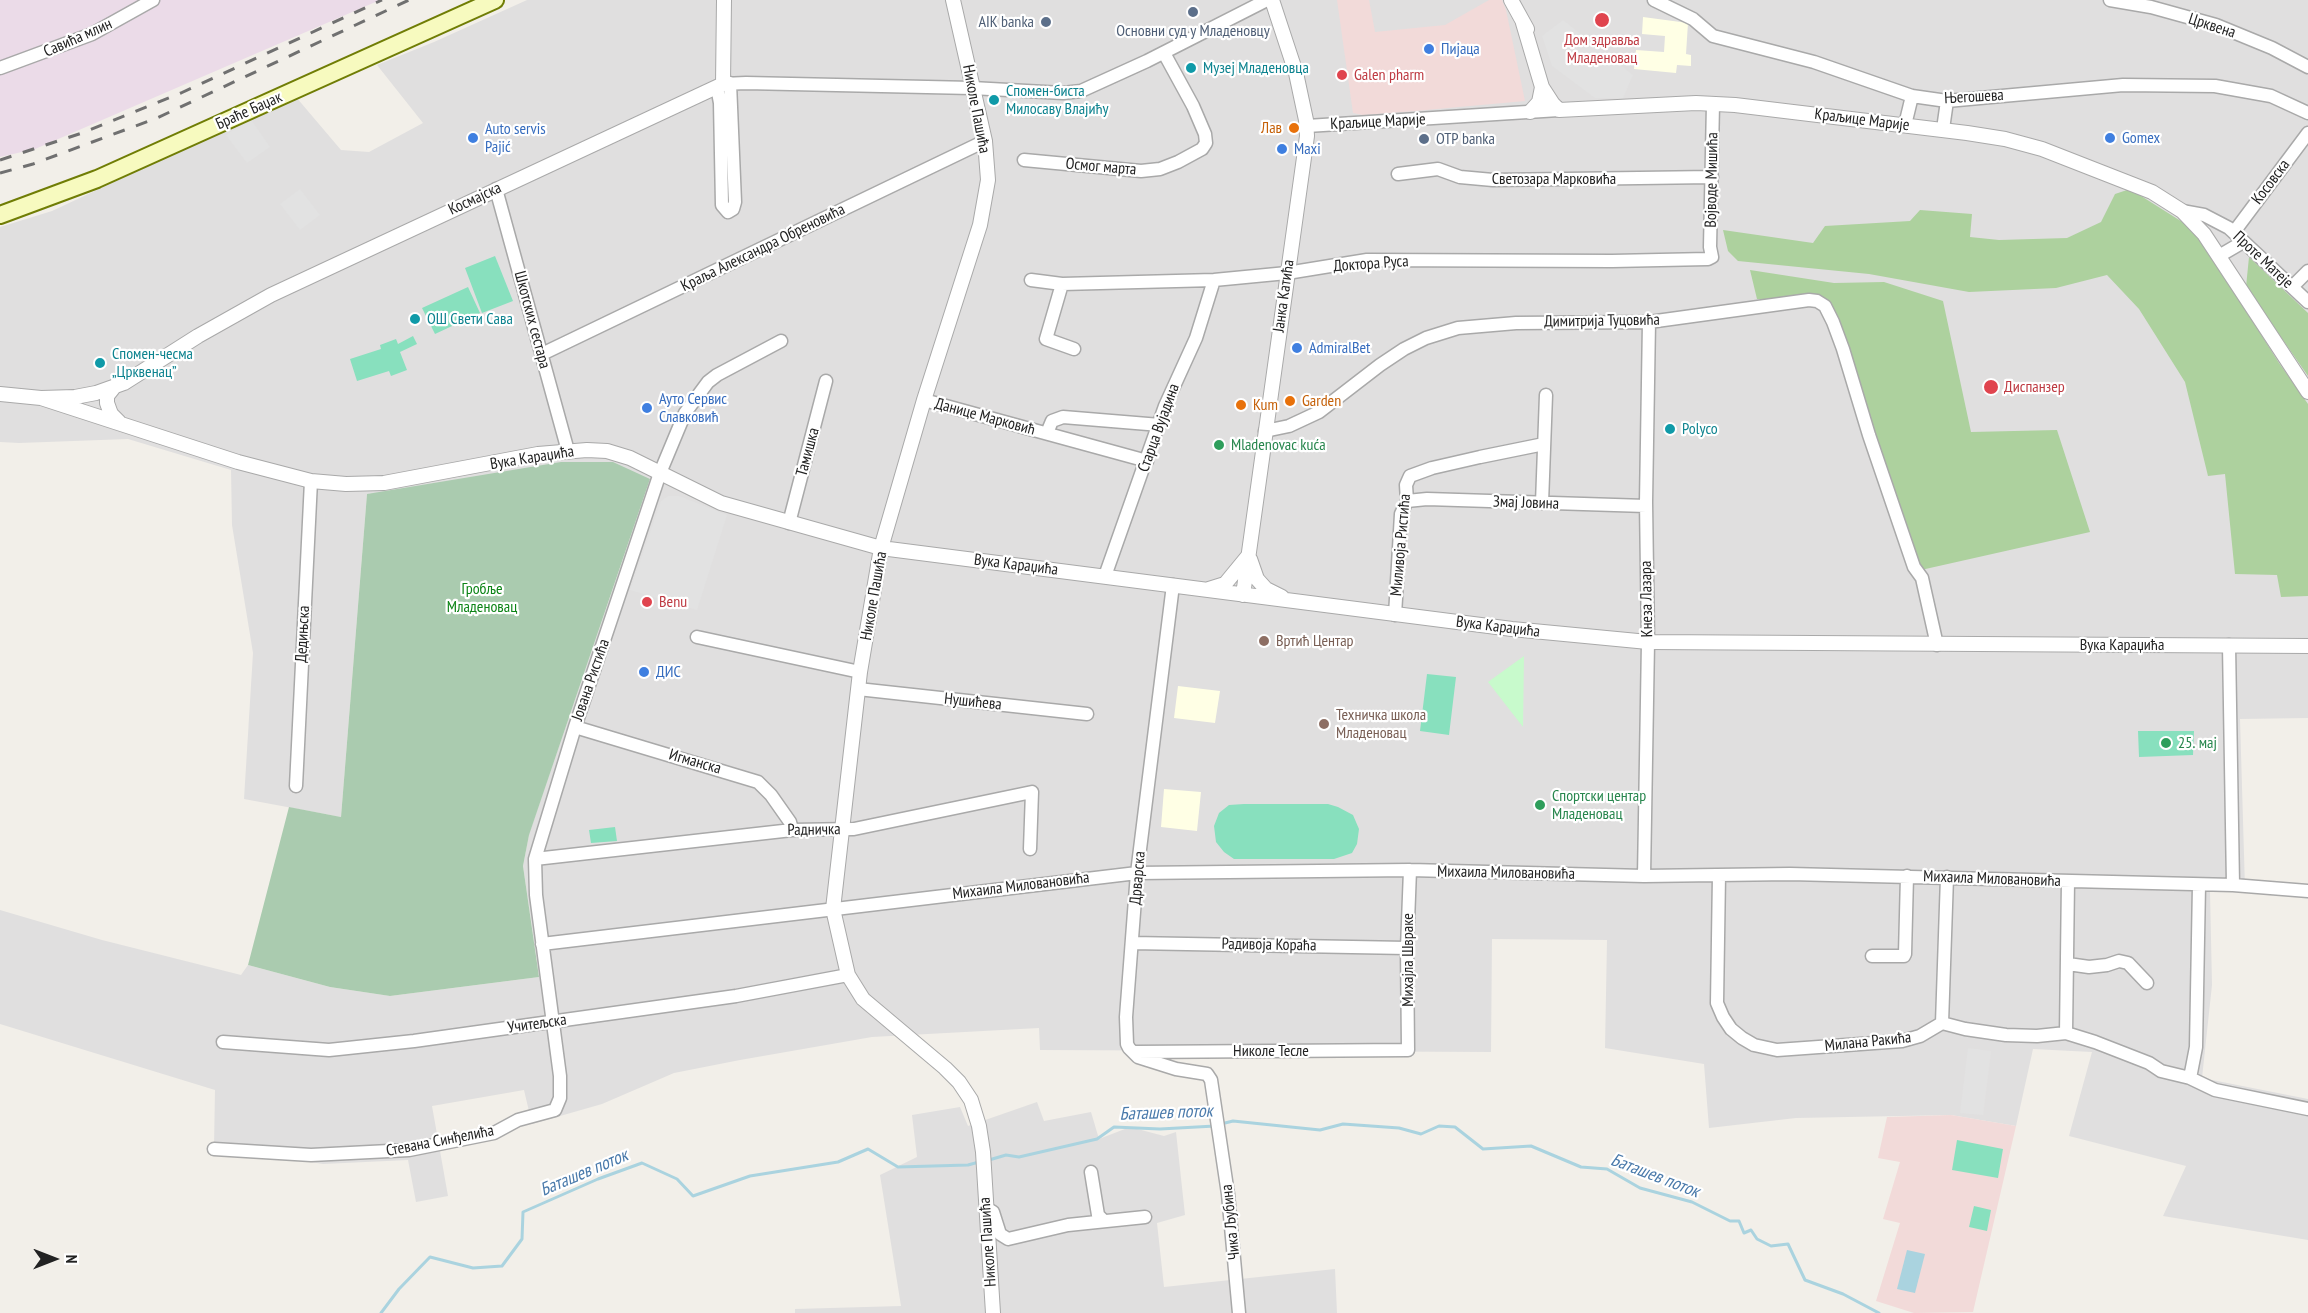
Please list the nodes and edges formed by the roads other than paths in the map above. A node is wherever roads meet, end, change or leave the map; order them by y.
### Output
1 (153, 0) edge
2 (495, 0) edge
3 (717, 0) edge
4 (724, 0) edge
5 (953, 0) edge
6 (1267, 0) edge
7 (1272, 0) edge
8 (1511, 0) edge
9 (1654, 0) edge
10 (2110, 0) edge
11 (2152, 4) edge
12 (723, 23) junction
13 (1523, 23) junction
14 (1164, 53) junction
15 (2308, 67) edge
16 (0, 68) edge
17 (723, 85) junction
18 (1542, 87) junction
19 (972, 88) junction
20 (1912, 96) junction
21 (1947, 101) junction
22 (1713, 104) junction
23 (1564, 110) junction
24 (1530, 112) junction
25 (2308, 113) edge
26 (1905, 125) junction
27 (1307, 126) junction
28 (1943, 129) junction
29 (2308, 133) edge
30 (985, 141) junction
31 (1024, 160) dead end
32 (1398, 174) dead end
33 (1712, 177) junction
34 (496, 189) junction
35 (2182, 211) junction
36 (0, 215) edge
37 (2234, 232) junction
38 (2243, 242) junction
39 (2219, 256) junction
40 (1712, 257) joint
41 (2308, 271) edge
42 (1287, 273) junction
43 (1031, 280) dead end
44 (1214, 280) junction
45 (1062, 284) junction
46 (2292, 288) junction
47 (2308, 302) edge
48 (1649, 322) junction
49 (781, 341) dead end
50 (1074, 349) dead end
51 (542, 354) junction
52 (826, 381) dead end
53 (115, 386) junction
54 (2308, 392) edge
55 (0, 394) edge
56 (1546, 395) dead end
57 (41, 398) junction
58 (924, 400) junction
59 (121, 424) junction
60 (1160, 425) junction
61 (1265, 431) junction
62 (1047, 433) junction
63 (1544, 444) junction
64 (568, 451) junction
65 (1147, 461) junction
66 (660, 473) junction
67 (311, 481) junction
68 (1407, 501) junction
69 (1542, 503) junction
70 (1646, 506) junction
71 (789, 523) junction
72 (881, 548) junction
73 (1249, 554) junction
74 (1105, 576) junction
75 (1173, 585) junction
76 (1206, 590) junction
77 (1243, 595) junction
78 (1295, 603) junction
79 (1395, 615) junction
80 (697, 638) dead end
81 (1648, 642) junction
82 (1937, 645) junction
83 (2229, 645) junction
84 (2308, 646) edge
85 (861, 672) junction
86 (858, 689) junction
87 (1087, 714) dead end
88 (575, 727) junction
89 (296, 786) dead end
90 (792, 830) junction
91 (840, 830) junction
92 (1030, 849) dead end
93 (535, 859) junction
94 (1410, 870) junction
95 (1137, 873) junction
96 (1719, 875) junction
97 (1644, 876) junction
98 (1907, 876) junction
99 (1947, 877) junction
100 (2068, 881) junction
101 (2199, 885) junction
102 (2233, 885) junction
103 (2308, 891) edge
104 (833, 909) junction
105 (1132, 943) junction
106 (542, 944) junction
107 (1407, 948) junction
108 (1872, 956) dead end
109 (2068, 964) junction
110 (848, 975) junction
111 (2147, 982) dead end
112 (552, 1022) junction
113 (1942, 1023) junction
114 (2066, 1033) junction
115 (223, 1042) dead end
116 (1408, 1050) joint
117 (1133, 1052) junction
118 (560, 1076) joint
119 (2190, 1078) junction
120 (2308, 1109) edge
121 (214, 1149) dead end
122 (1090, 1172) dead end
123 (986, 1208) junction
124 (1145, 1217) dead end
125 (1103, 1221) junction
126 (993, 1313) edge
127 (1239, 1313) edge

1 - 16 street, Савића млин
2 - 36 main road, Браће Баџак
3 - 12 street
4 - 12 street
5 - 19 street, Николе Пашића
6 - 14 street
7 - 27 street, Јанка Катића
8 - 13 street
9 - 20 street, Његошева
10 - 11 street, Црквена
11 - 15 street, Црквена
12 - 17 street
13 - 18 street
13 - 23 street
14 - 19 street
14 - 31 street, Осмог марта
17 - 17 street
17 - 19 street, Космајска
17 - 34 street, Космајска
18 - 23 street
18 - 24 street
19 - 30 street, Николе Пашића
20 - 21 street, Његошева
20 - 26 street
21 - 25 street, Његошева
21 - 28 street
22 - 23 street, Краљице Марије
22 - 26 street, Краљице Марије
22 - 33 street, Војводе Мишића
23 - 24 street, Краљице Марије
24 - 27 street, Краљице Марије
26 - 28 street, Краљице Марије
27 - 42 street, Јанка Катића
28 - 35 street, Краљице Марије
29 - 37 street, Косовска
30 - 51 street, Краља Александра Обреновића
30 - 58 street, Николе Пашића
32 - 33 street, Светозара Марковића
33 - 40 street, Војводе Мишића
34 - 51 street, Шкотских сестара
34 - 53 street, Космајска
35 - 37 street, Проте Матеје
35 - 39 street, Краљице Марије
37 - 38 street, Проте Матеје
38 - 39 street
38 - 46 street, Проте Матеје
39 - 54 street, Краљице Марије
40 - 42 street, Доктора Руса
41 - 46 street
42 - 44 street, Доктора Руса
42 - 61 street, Јанка Катића
43 - 45 street, Доктора Руса
44 - 45 street, Доктора Руса
44 - 60 street, Старца Вујадина
45 - 50 street
46 - 47 street, Проте Матеје
48 - 61 street, Димитрија Туцовића
48 - 70 street, Кнеза Лазара
48 - 82 street, Димитрија Туцовића
49 - 66 street, Јована Ристића
51 - 64 street, Шкотских сестара
52 - 71 street, Тамишка
53 - 57 street, Космајска
53 - 59 street
55 - 57 street, Космајска
56 - 63 street
57 - 59 street, Вука Караџића
58 - 62 street, Данице Марковић
58 - 72 street, Николе Пашића
59 - 67 street, Вука Караџића
60 - 62 street, Данице Марковић
60 - 65 street, Старца Вујадина
61 - 73 street, Јанка Катића
62 - 65 street, Данице Марковић
63 - 68 street, Миливоја Ристића
63 - 69 street
64 - 66 street, Вука Караџића
64 - 67 street, Вука Караџића
65 - 74 street, Старца Вујадина
66 - 71 street, Вука Караџића
66 - 88 street, Јована Ристића
67 - 89 street, Дедињска
68 - 69 street, Змај Јовина
68 - 79 street, Миливоја Ристића
69 - 70 street, Змај Јовина
70 - 81 street, Кнеза Лазара
71 - 72 street, Вука Караџића
72 - 74 street, Вука Караџића
72 - 85 street, Николе Пашића
73 - 76 street
73 - 77 street, Јанка Катића
73 - 78 street
74 - 75 street, Вука Караџића
75 - 76 street, Вука Караџића
75 - 95 street, Дрварска
76 - 77 street, Вука Караџића
77 - 78 street, Вука Караџића
78 - 79 street, Вука Караџића
79 - 81 street, Вука Караџића
80 - 85 street
81 - 82 street, Вука Караџића
81 - 97 street, Кнеза Лазара
82 - 83 street, Вука Караџића
83 - 84 street, Вука Караџића
83 - 102 street
85 - 86 street, Николе Пашића
86 - 87 street, Нушићева
86 - 91 street, Николе Пашића
88 - 90 street, Игманска
88 - 93 street, Јована Ристића
90 - 91 street, Радничка
90 - 93 street, Радничка
91 - 92 street, Радничка
91 - 104 street, Николе Пашића
93 - 106 street, Јована Ристића
94 - 95 street, Михаила Миловановића
94 - 97 street, Михаила Миловановића
94 - 107 street, Михајла Швраке
95 - 104 street, Михаила Миловановића
95 - 105 street, Дрварска
96 - 97 street, Михаила Миловановића
96 - 98 street, Михаила Миловановића
96 - 113 street, Милана Ракића
98 - 99 street, Михаила Миловановића
98 - 108 street
99 - 100 street, Михаила Миловановића
99 - 113 street
100 - 101 street, Михаила Миловановића
100 - 109 street
101 - 102 street, Михаила Миловановића
101 - 119 street
102 - 103 street, Михаила Миловановића
104 - 106 street, Михаила Миловановића
104 - 110 street, Николе Пашића
105 - 107 street, Радивоја Кораћа
105 - 117 street, Дрварска
106 - 112 street, Јована Ристића
107 - 116 street, Михајла Швраке
109 - 111 street
109 - 114 street
110 - 112 street, Учитељска
110 - 123 street, Николе Пашића
112 - 115 street, Учитељска
112 - 118 street, Јована Ристића
113 - 114 street
114 - 119 street
116 - 117 street, Николе Тесле
117 - 127 street, Чика Љубина
118 - 121 street, Стевана Синђелића
119 - 120 street
122 - 125 street
123 - 125 street
123 - 126 street, Николе Пашића
124 - 125 street

